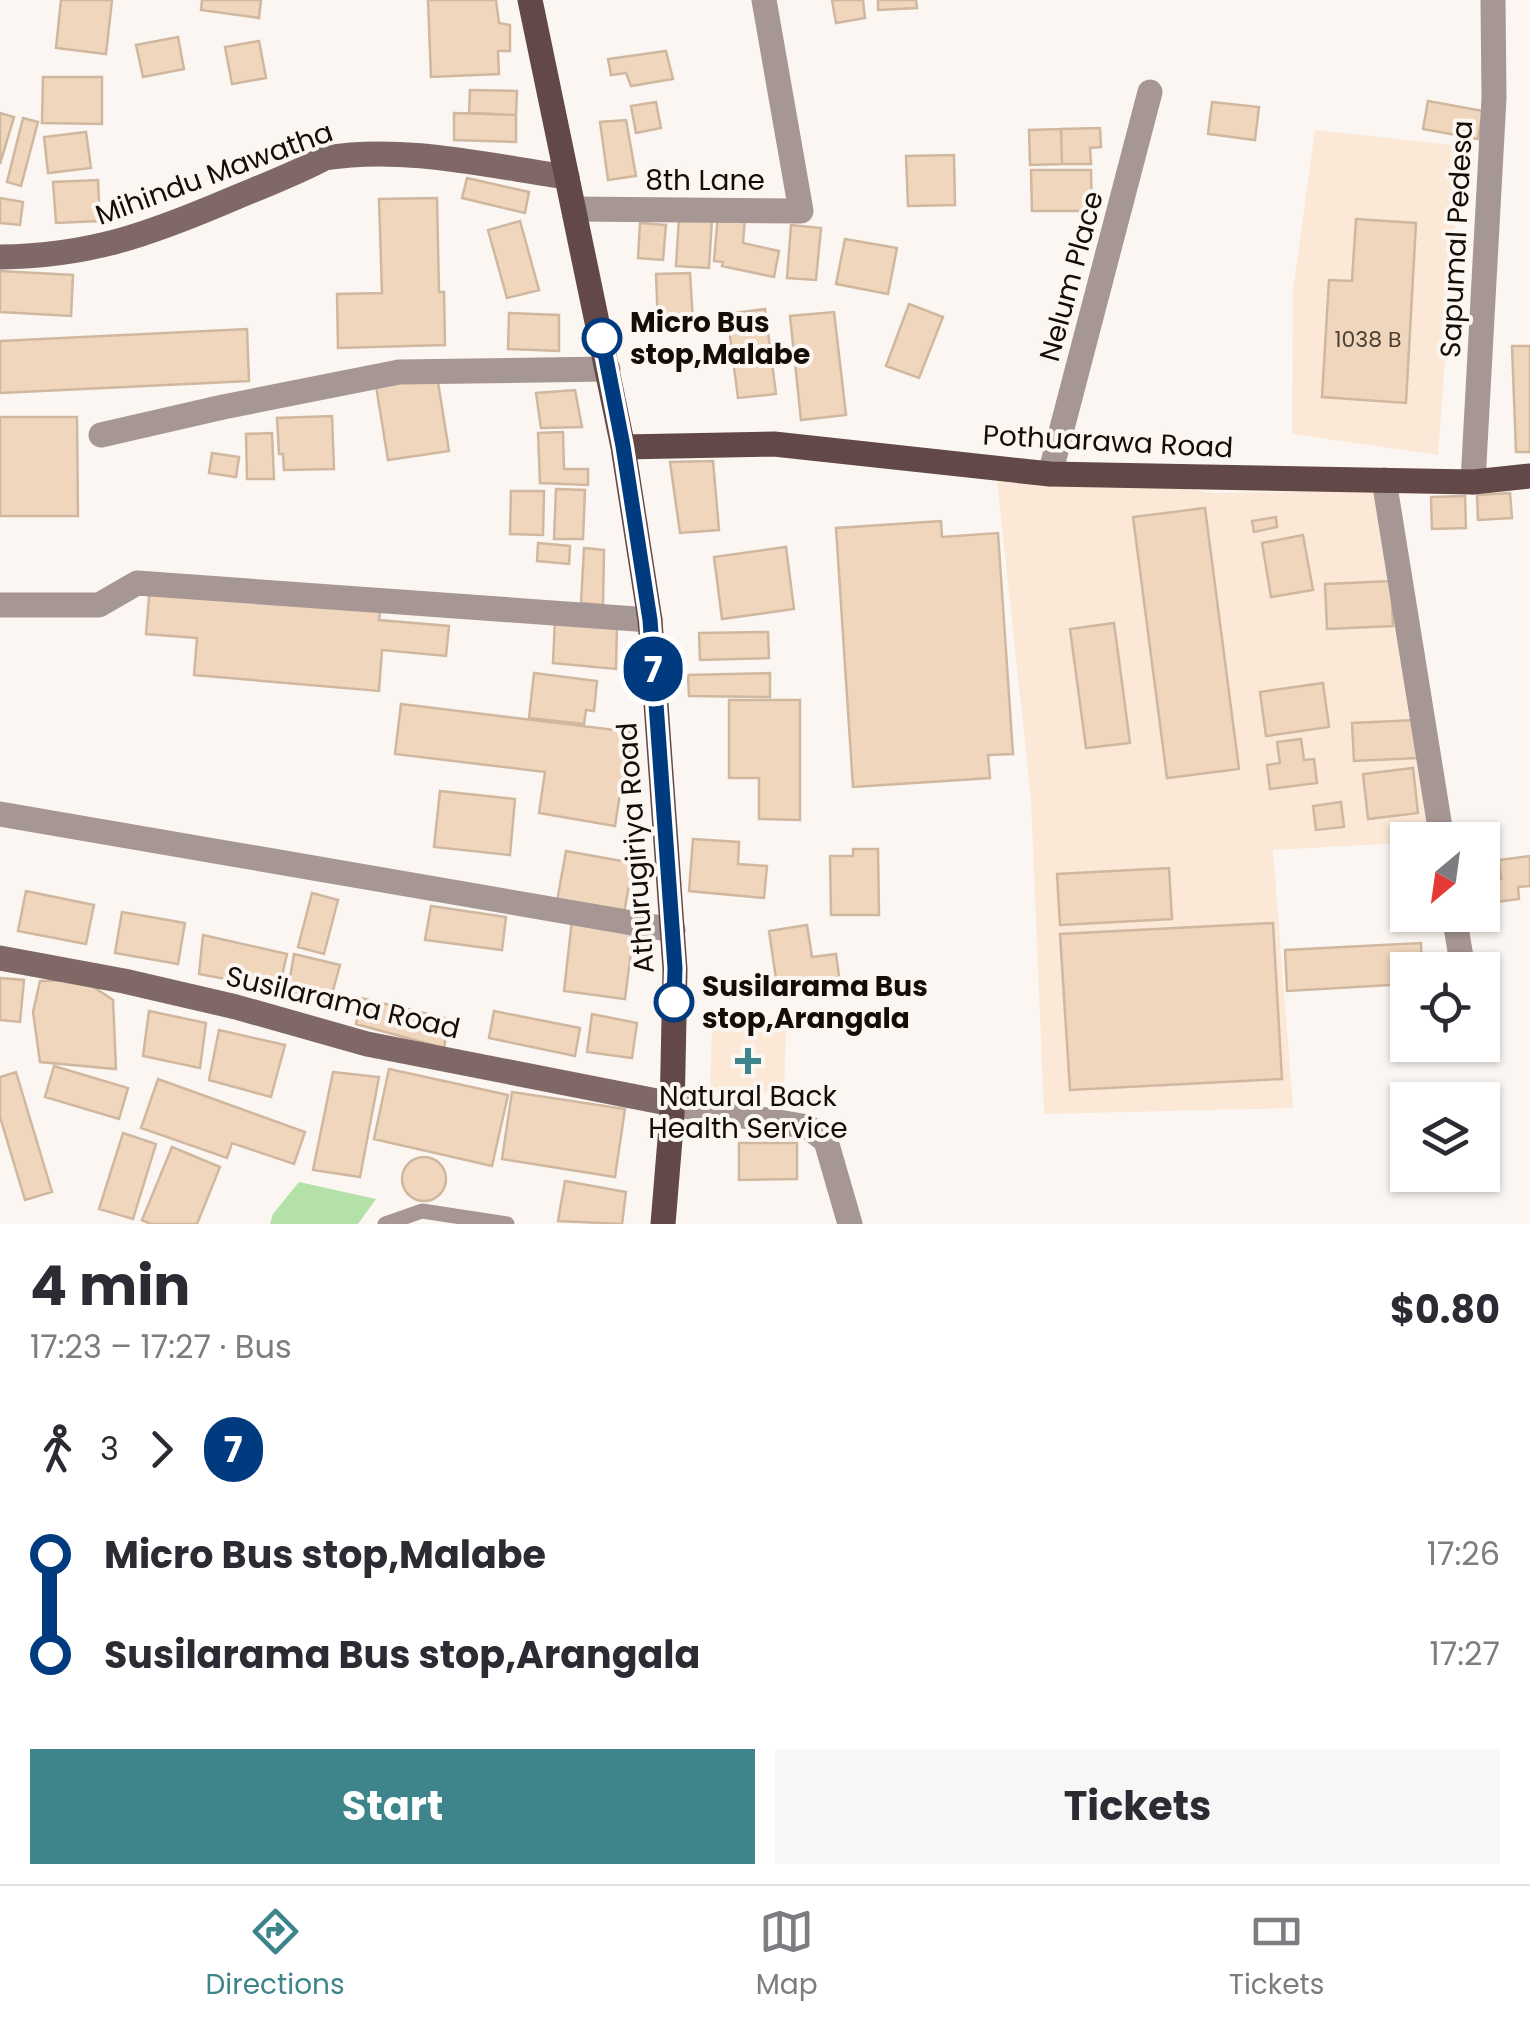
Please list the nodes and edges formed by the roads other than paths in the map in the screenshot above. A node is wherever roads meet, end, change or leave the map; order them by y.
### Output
1 (530, 0) edge
2 (764, 0) edge
3 (1493, 0) edge
4 (1150, 92) dead end
5 (567, 177) junction
6 (574, 209) junction
7 (0, 258) edge
8 (608, 369) junction
9 (101, 435) dead end
10 (623, 446) junction
11 (1050, 474) junction
12 (1530, 476) edge
13 (1384, 480) junction
14 (1473, 482) junction
15 (0, 605) edge
16 (650, 620) junction
17 (0, 814) edge
18 (1439, 822) edge
19 (672, 930) junction
20 (0, 958) edge
21 (672, 1104) junction
22 (386, 1224) edge
23 (507, 1224) edge
24 (663, 1224) edge
25 (850, 1224) edge

1 - 5 main road, Athurugiriya Road
2 - 6 street, 8th Lane
3 - 14 street, Sapumal Pedesa
4 - 11 street, Nelum Place
5 - 6 main road, Athurugiriya Road
5 - 7 street, Mihindu Mawatha
6 - 8 main road, Athurugiriya Road
8 - 9 street
8 - 10 main road, Athurugiriya Road
10 - 11 main road, Pothuarawa Road
10 - 16 main road, Athurugiriya Road
11 - 13 main road, Pothuarawa Road
12 - 14 main road, Pothuarawa Road
13 - 14 main road, Pothuarawa Road
13 - 18 street
15 - 16 street
16 - 19 main road, Athurugiriya Road
17 - 19 street
19 - 21 main road, Athurugiriya Road
20 - 21 street, Susilarama Road
21 - 24 main road, Athurugiriya Road
21 - 25 street
22 - 23 lane

